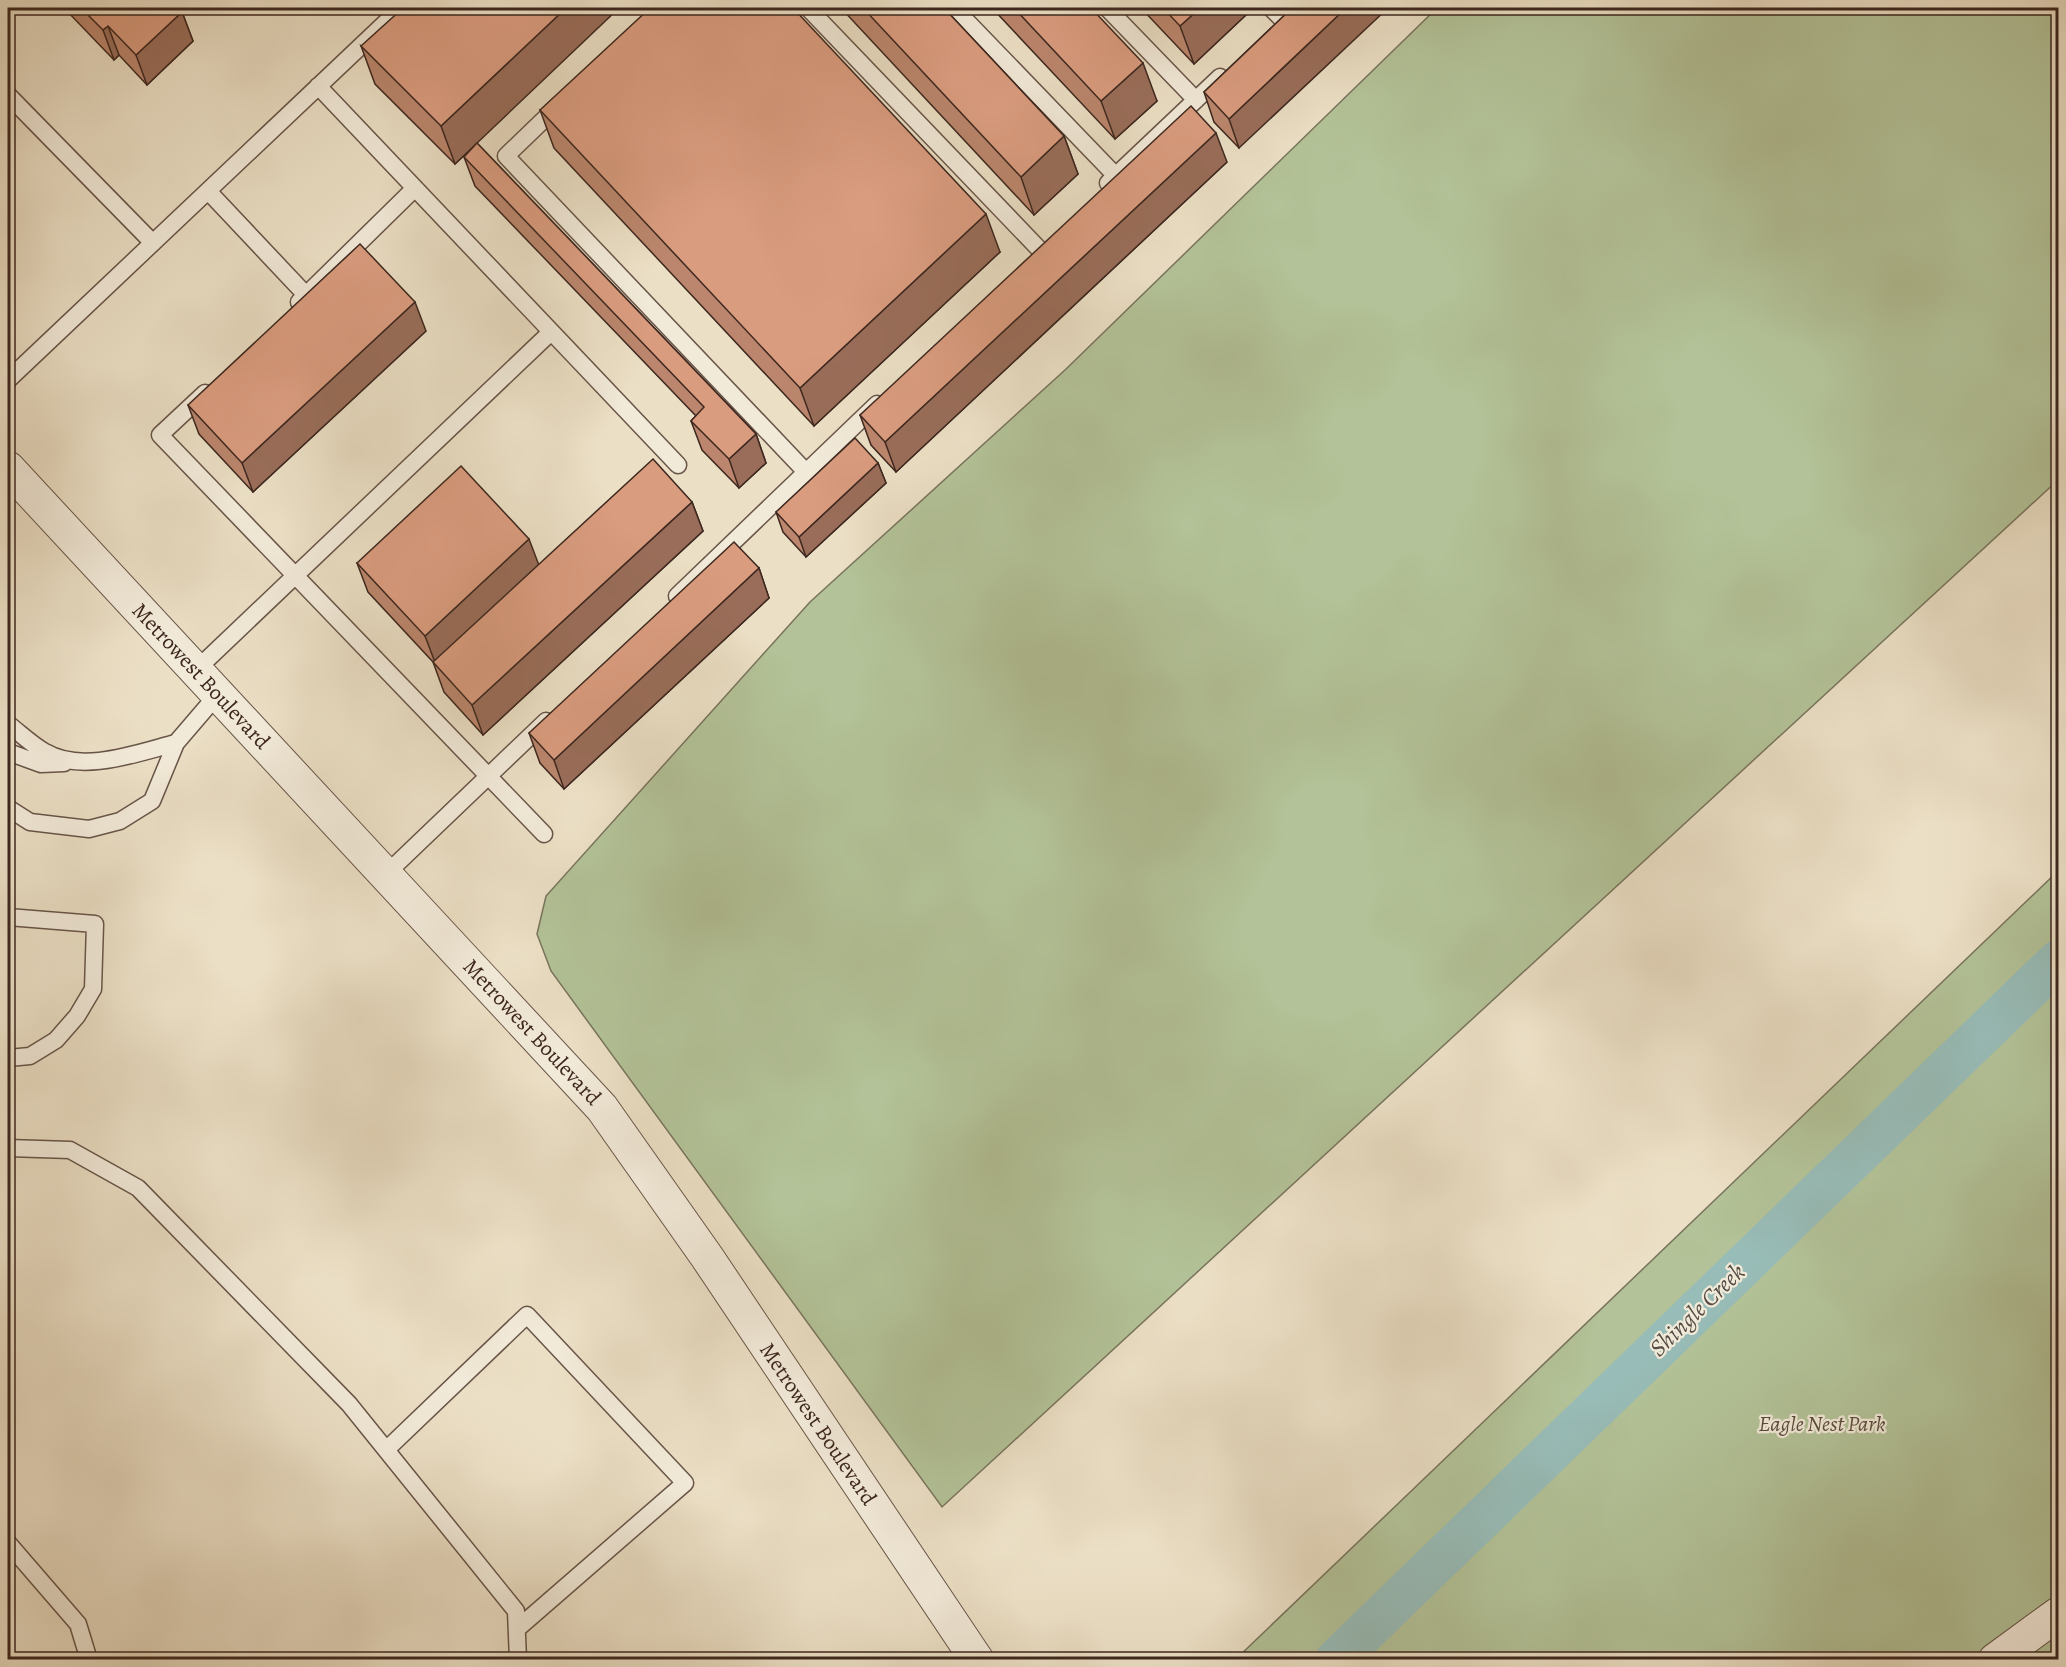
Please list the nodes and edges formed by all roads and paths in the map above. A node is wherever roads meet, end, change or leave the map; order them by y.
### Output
1 (401, 8) edge
2 (808, 8) edge
3 (954, 8) edge
4 (1107, 8) edge
5 (1230, 67) edge
6 (318, 86) junction
7 (575, 90) edge
8 (8, 95) edge
9 (1196, 100) junction
10 (1116, 176) junction
11 (415, 188) junction
12 (208, 191) junction
13 (1099, 192) edge
14 (153, 243) junction
15 (1039, 249) edge
16 (306, 295) junction
17 (289, 312) edge
18 (551, 332) junction
19 (220, 378) edge
20 (8, 380) edge
21 (892, 390) edge
22 (678, 465) dead end
23 (8, 468) edge
24 (806, 472) junction
25 (295, 575) junction
26 (669, 603) edge
27 (195, 670) junction
28 (218, 694) junction
29 (557, 710) edge
30 (8, 724) edge
31 (176, 742) junction
32 (8, 752) edge
33 (77, 762) junction
34 (489, 776) junction
35 (8, 808) edge
36 (544, 834) dead end
37 (386, 875) junction
38 (8, 917) edge
39 (8, 1058) edge
40 (8, 1148) edge
41 (386, 1450) junction
42 (8, 1543) edge
43 (2058, 1614) edge
44 (517, 1629) junction
45 (89, 1659) edge
46 (519, 1659) edge
47 (977, 1659) edge
48 (1995, 1659) edge

1 - 6 lane
2 - 15 lane
3 - 10 lane
4 - 9 lane
5 - 9 lane
6 - 11 lane
6 - 12 lane
7 - 24 lane
8 - 14 lane
9 - 10 lane
10 - 13 lane
11 - 16 lane
11 - 18 lane
12 - 14 lane
12 - 16 lane
14 - 20 lane
16 - 17 lane
18 - 22 lane
18 - 25 lane
19 - 25 lane
21 - 24 lane
23 - 27 street, Metrowest Boulevard
24 - 26 lane
25 - 27 lane
25 - 34 lane
27 - 28 street, Metrowest Boulevard
28 - 31 lane
28 - 37 street, Metrowest Boulevard
29 - 34 lane
30 - 33 lane
31 - 33 lane
31 - 35 lane
32 - 33 lane
34 - 36 lane
34 - 37 lane
37 - 47 street, Metrowest Boulevard
38 - 39 lane
40 - 41 lane
41 - 44 lane
41 - 44 lane
42 - 45 lane
43 - 48 street
44 - 46 lane

